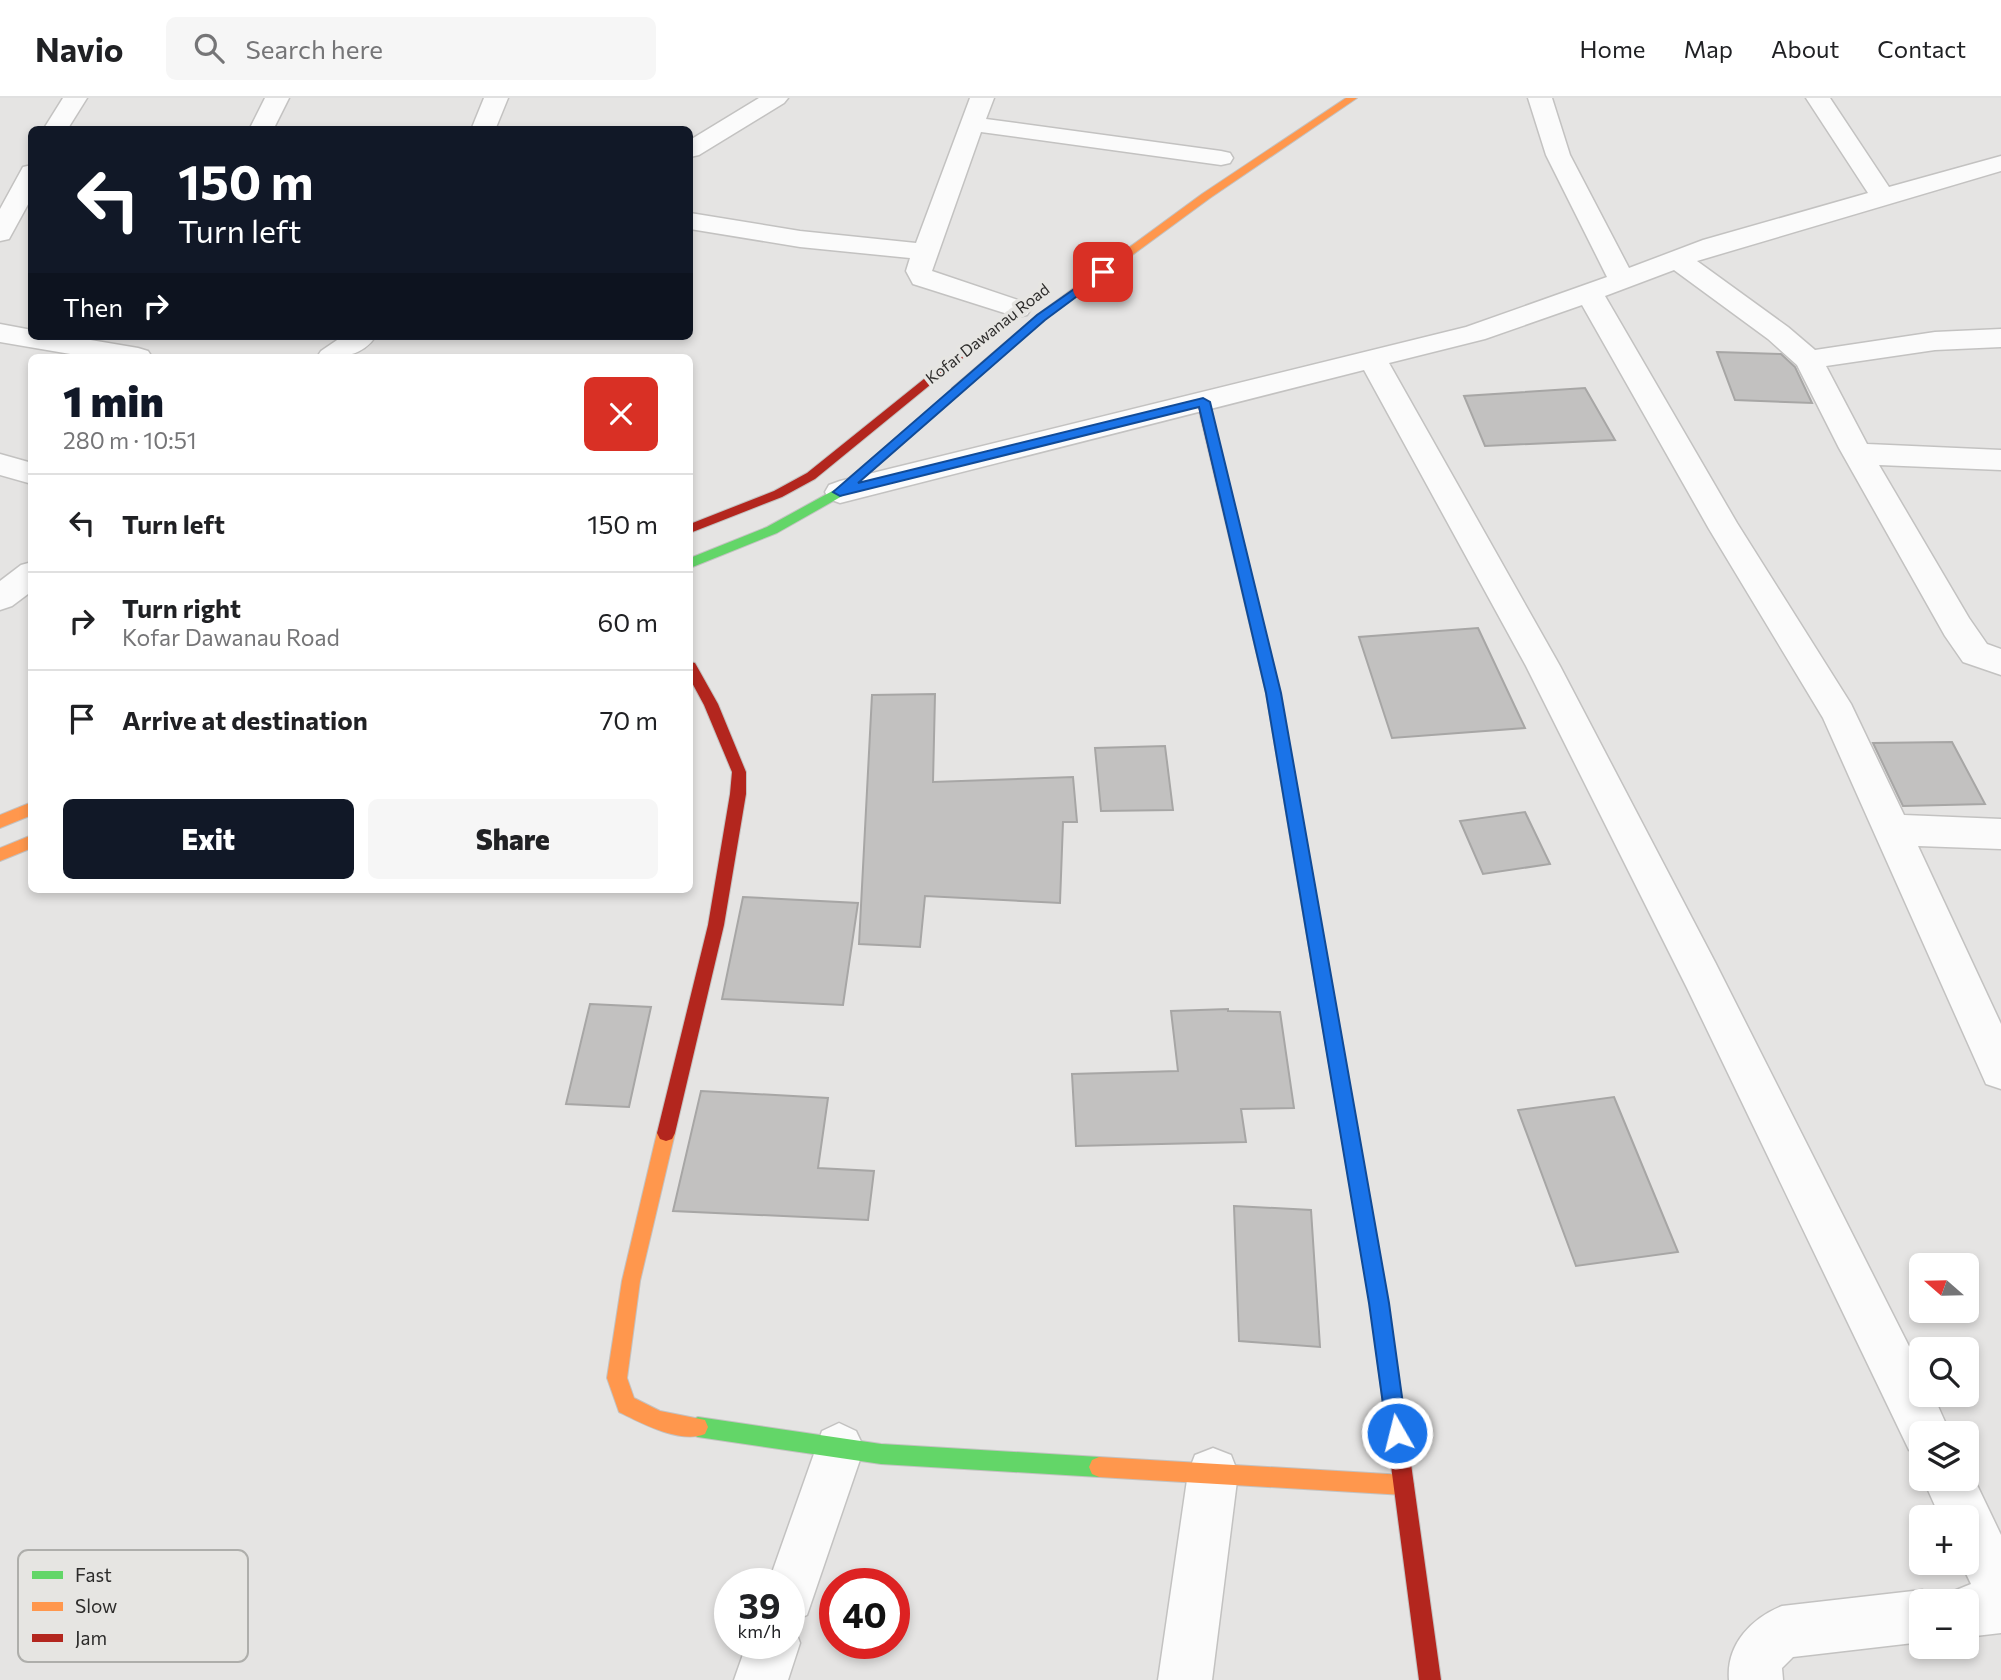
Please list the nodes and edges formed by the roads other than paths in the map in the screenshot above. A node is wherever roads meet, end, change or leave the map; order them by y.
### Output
1 (75, 98) edge
2 (277, 98) edge
3 (496, 98) edge
4 (776, 98) edge
5 (982, 98) edge
6 (1352, 98) edge
7 (1540, 98) edge
8 (1818, 98) edge
9 (972, 124) junction
10 (58, 126) edge
11 (263, 126) edge
12 (486, 126) edge
13 (693, 148) edge
14 (1226, 155) joint
15 (1997, 171) edge
16 (1198, 174) dead end
17 (28, 180) edge
18 (1883, 197) junction
19 (693, 221) edge
20 (0, 233) edge
21 (925, 252) junction
22 (1677, 259) junction
23 (1622, 280) junction
24 (1589, 293) junction
25 (1022, 305) joint
26 (0, 333) edge
27 (28, 336) edge
28 (2001, 338) edge
29 (58, 340) edge
30 (356, 340) edge
31 (124, 348) edge
32 (335, 354) edge
33 (1372, 359) junction
34 (1809, 360) junction
35 (1203, 402) junction
36 (1858, 454) junction
37 (2001, 460) edge
38 (0, 464) edge
39 (28, 473) edge
40 (840, 492) junction
41 (693, 528) edge
42 (693, 562) edge
43 (28, 576) edge
44 (0, 598) edge
45 (2001, 662) edge
46 (693, 672) edge
47 (28, 810) edge
48 (0, 822) edge
49 (1893, 830) junction
50 (2001, 834) edge
51 (28, 843) edge
52 (0, 855) edge
53 (2001, 1070) edge
54 (1920, 1421) edge
55 (839, 1448) junction
56 (1213, 1473) junction
57 (1404, 1485) junction
58 (1979, 1545) edge
59 (799, 1568) edge
60 (2001, 1591) edge
61 (2001, 1607) edge
62 (1979, 1610) edge
63 (1909, 1617) edge
64 (768, 1659) edge
65 (761, 1680) edge
66 (1185, 1680) edge
67 (1430, 1680) edge
68 (1756, 1680) edge

1 - 10 street
2 - 11 street
3 - 12 street
4 - 13 street
5 - 9 street
6 - 40 street, Kofar Dawanau Road
7 - 23 street
8 - 18 street
9 - 14 street
9 - 21 street
14 - 16 street
15 - 18 street
17 - 20 street
18 - 22 street
19 - 21 street
21 - 25 street
22 - 23 street
22 - 34 street
23 - 24 street
24 - 33 street
24 - 49 street
25 - 41 street, Kofar Dawanau Road
26 - 27 street
28 - 34 street
29 - 31 street
30 - 32 street
33 - 35 street
33 - 54 street
34 - 36 street
35 - 40 street
35 - 57 street
36 - 37 street
36 - 45 street
38 - 39 street
40 - 42 street, Kofar Dawanau Road
43 - 44 street
46 - 55 street
47 - 48 street
49 - 50 street
49 - 53 street
51 - 52 street
55 - 56 street
55 - 59 street
56 - 57 street
56 - 66 street
57 - 67 street
58 - 60 street
61 - 62 street
63 - 68 street
64 - 65 street

